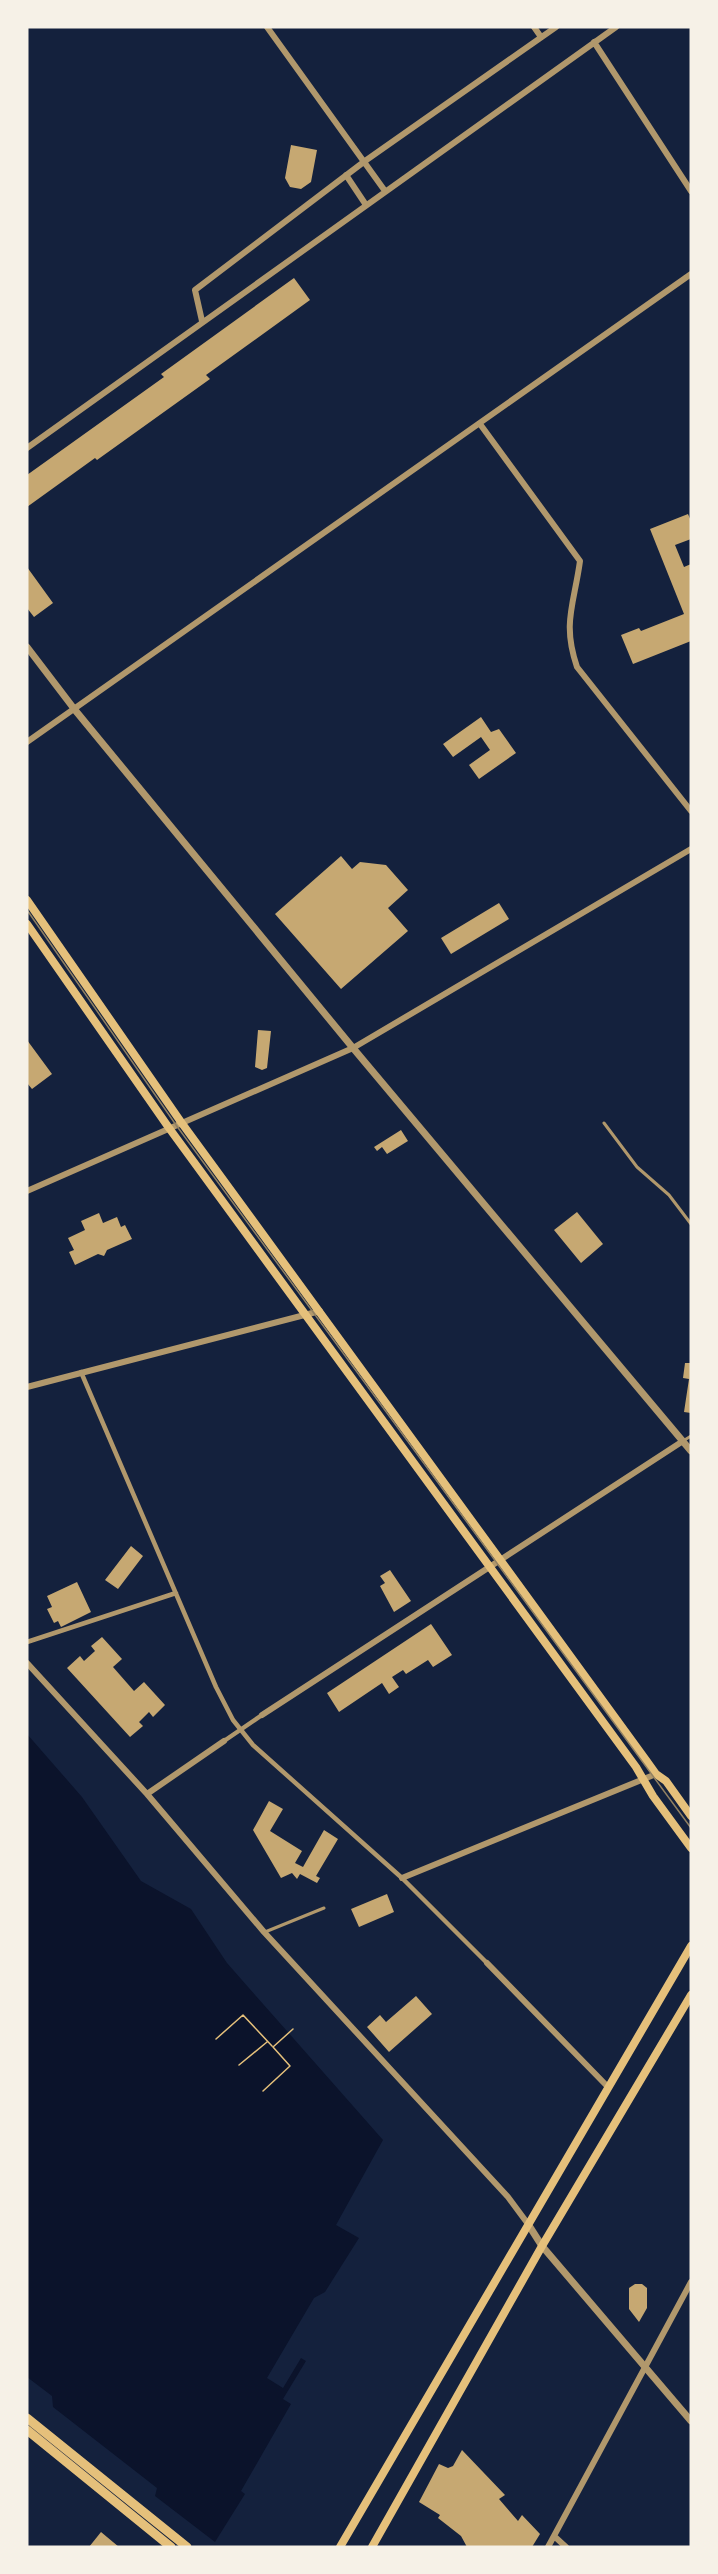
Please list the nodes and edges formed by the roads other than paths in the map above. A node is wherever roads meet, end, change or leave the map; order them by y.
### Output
1 (267, 27) edge
2 (534, 27) edge
3 (556, 27) edge
4 (616, 27) edge
5 (541, 37) junction
6 (594, 42) junction
7 (365, 161) junction
8 (346, 175) junction
9 (385, 191) junction
10 (691, 191) edge
11 (366, 205) junction
12 (691, 274) edge
13 (202, 321) junction
14 (480, 424) junction
15 (27, 448) edge
16 (27, 647) edge
17 (75, 710) junction
18 (27, 742) edge
19 (691, 811) edge
20 (691, 849) edge
21 (27, 900) edge
22 (27, 924) edge
23 (353, 1048) junction
24 (181, 1122) junction
25 (604, 1123) dead end
26 (169, 1128) junction
27 (27, 1191) edge
28 (691, 1224) edge
29 (320, 1311) junction
30 (306, 1315) junction
31 (81, 1372) junction
32 (27, 1387) edge
33 (691, 1436) edge
34 (683, 1441) junction
35 (691, 1451) edge
36 (501, 1561) junction
37 (490, 1568) junction
38 (176, 1593) junction
39 (27, 1642) edge
40 (27, 1663) edge
41 (262, 1715) joint
42 (239, 1731) junction
43 (224, 1741) joint
44 (656, 1774) junction
45 (644, 1778) junction
46 (147, 1794) junction
47 (691, 1815) edge
48 (691, 1848) edge
49 (402, 1878) junction
50 (324, 1908) dead end
51 (264, 1932) junction
52 (691, 1946) edge
53 (487, 1963) joint
54 (691, 1995) edge
55 (607, 2086) junction
56 (528, 2224) junction
57 (542, 2246) junction
58 (691, 2282) edge
59 (645, 2368) junction
60 (27, 2418) edge
61 (691, 2421) edge
62 (27, 2430) edge
63 (554, 2536) junction
64 (171, 2547) edge
65 (187, 2547) edge
66 (340, 2547) edge
67 (372, 2547) edge
68 (548, 2547) edge
69 (566, 2547) edge

1 - 7 street
2 - 5 street
3 - 5 street
4 - 6 street
5 - 7 street
6 - 9 street
6 - 10 street
7 - 8 street
7 - 9 street
8 - 11 street
8 - 13 street
9 - 11 street
11 - 13 street
12 - 14 street
13 - 15 street
14 - 17 street
14 - 19 street
16 - 17 street
17 - 18 street
17 - 23 street
20 - 23 street
21 - 24 main road
22 - 26 main road
23 - 24 street
23 - 34 street
24 - 26 street
24 - 29 main road
25 - 28 lane
26 - 27 street
26 - 30 main road
29 - 30 street
29 - 36 main road
30 - 31 street
30 - 37 main road
31 - 32 street
31 - 38 street
33 - 34 lane
34 - 35 street
34 - 36 street
36 - 37 street
36 - 44 main road
37 - 41 street
37 - 45 main road
38 - 39 street
38 - 42 street
40 - 46 street
41 - 42 street
42 - 43 street
42 - 49 street
43 - 46 street
44 - 45 street
44 - 47 main road
45 - 48 main road
45 - 49 street
46 - 51 street
49 - 53 street
50 - 51 lane
51 - 56 street
52 - 55 main road
53 - 55 street
54 - 57 main road
55 - 56 main road
56 - 57 street
56 - 66 main road
57 - 59 street
57 - 67 main road
58 - 59 street
59 - 61 street
59 - 63 street
60 - 65 main road
62 - 64 main road
63 - 68 street
63 - 69 street

